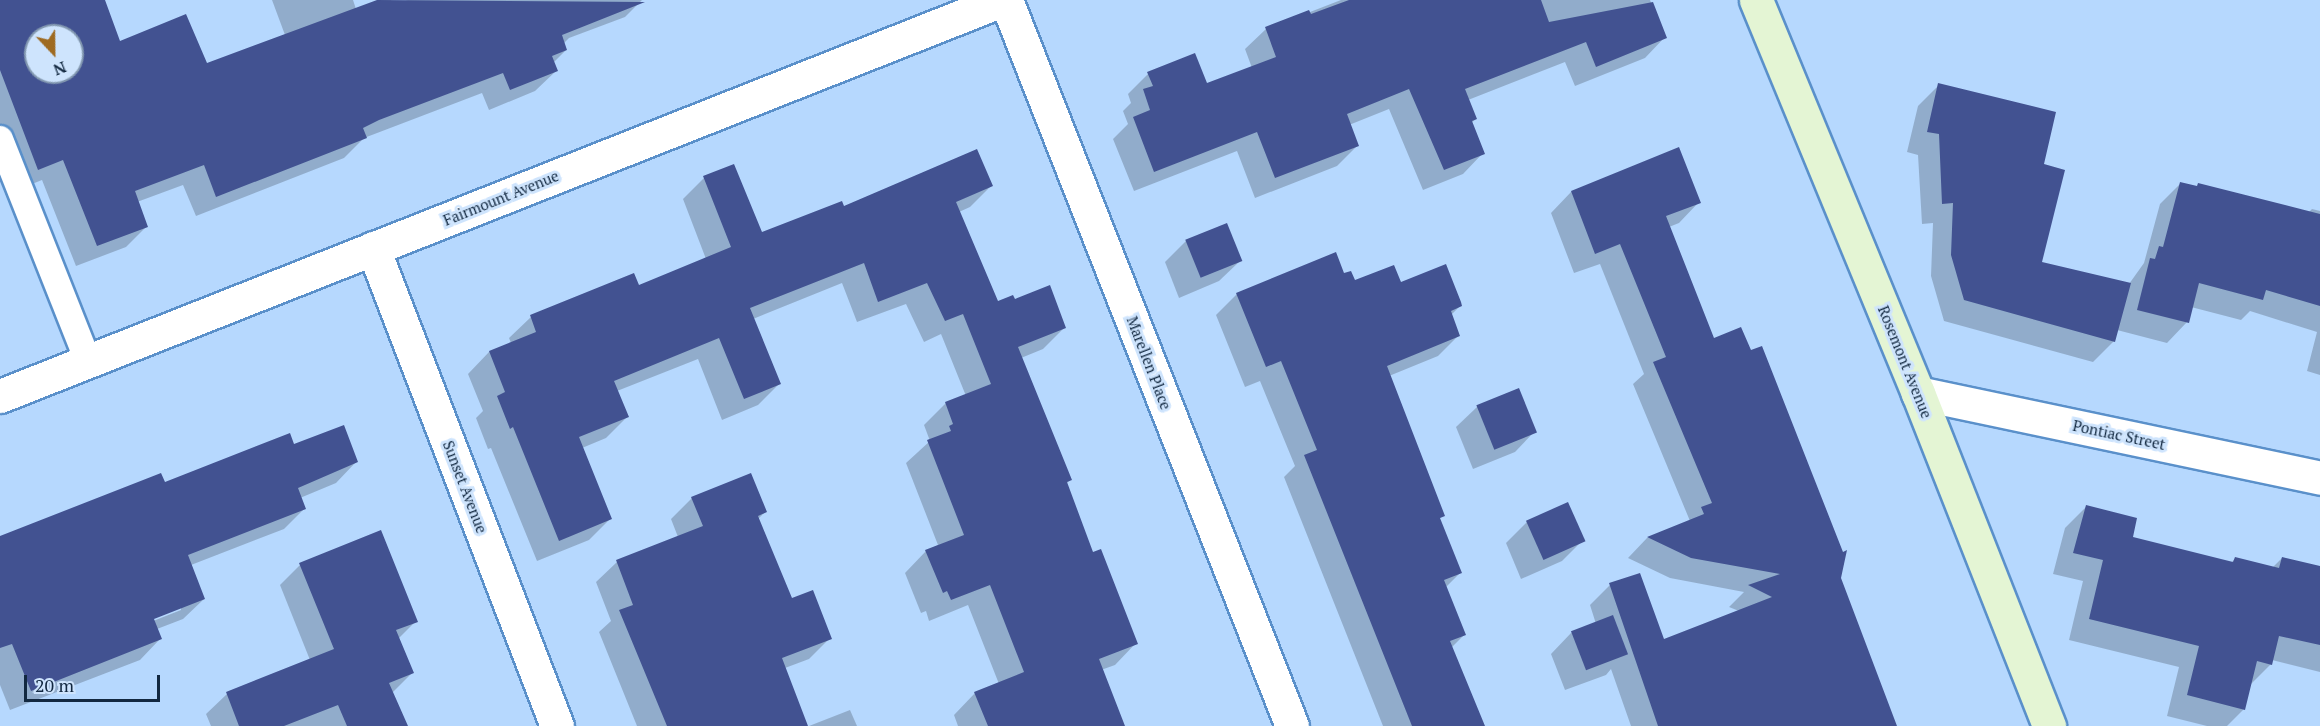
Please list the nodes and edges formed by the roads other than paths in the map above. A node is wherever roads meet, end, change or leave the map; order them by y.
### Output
1 (1002, 0) edge
2 (1006, 0) edge
3 (1756, 0) edge
4 (0, 139) edge
5 (373, 248) junction
6 (88, 361) junction
7 (1918, 393) junction
8 (0, 396) edge
9 (2320, 478) edge
10 (557, 726) edge
11 (1292, 726) edge
12 (2049, 726) edge

1 - 5 street, Fairmount Avenue
2 - 11 street, Marellen Place
3 - 7 street, Rosemont Avenue
4 - 6 lane
5 - 6 street, Fairmount Avenue
5 - 10 street, Sunset Avenue
6 - 8 street, Fairmount Avenue
7 - 9 street, Pontiac Street
7 - 12 street, Rosemont Avenue

